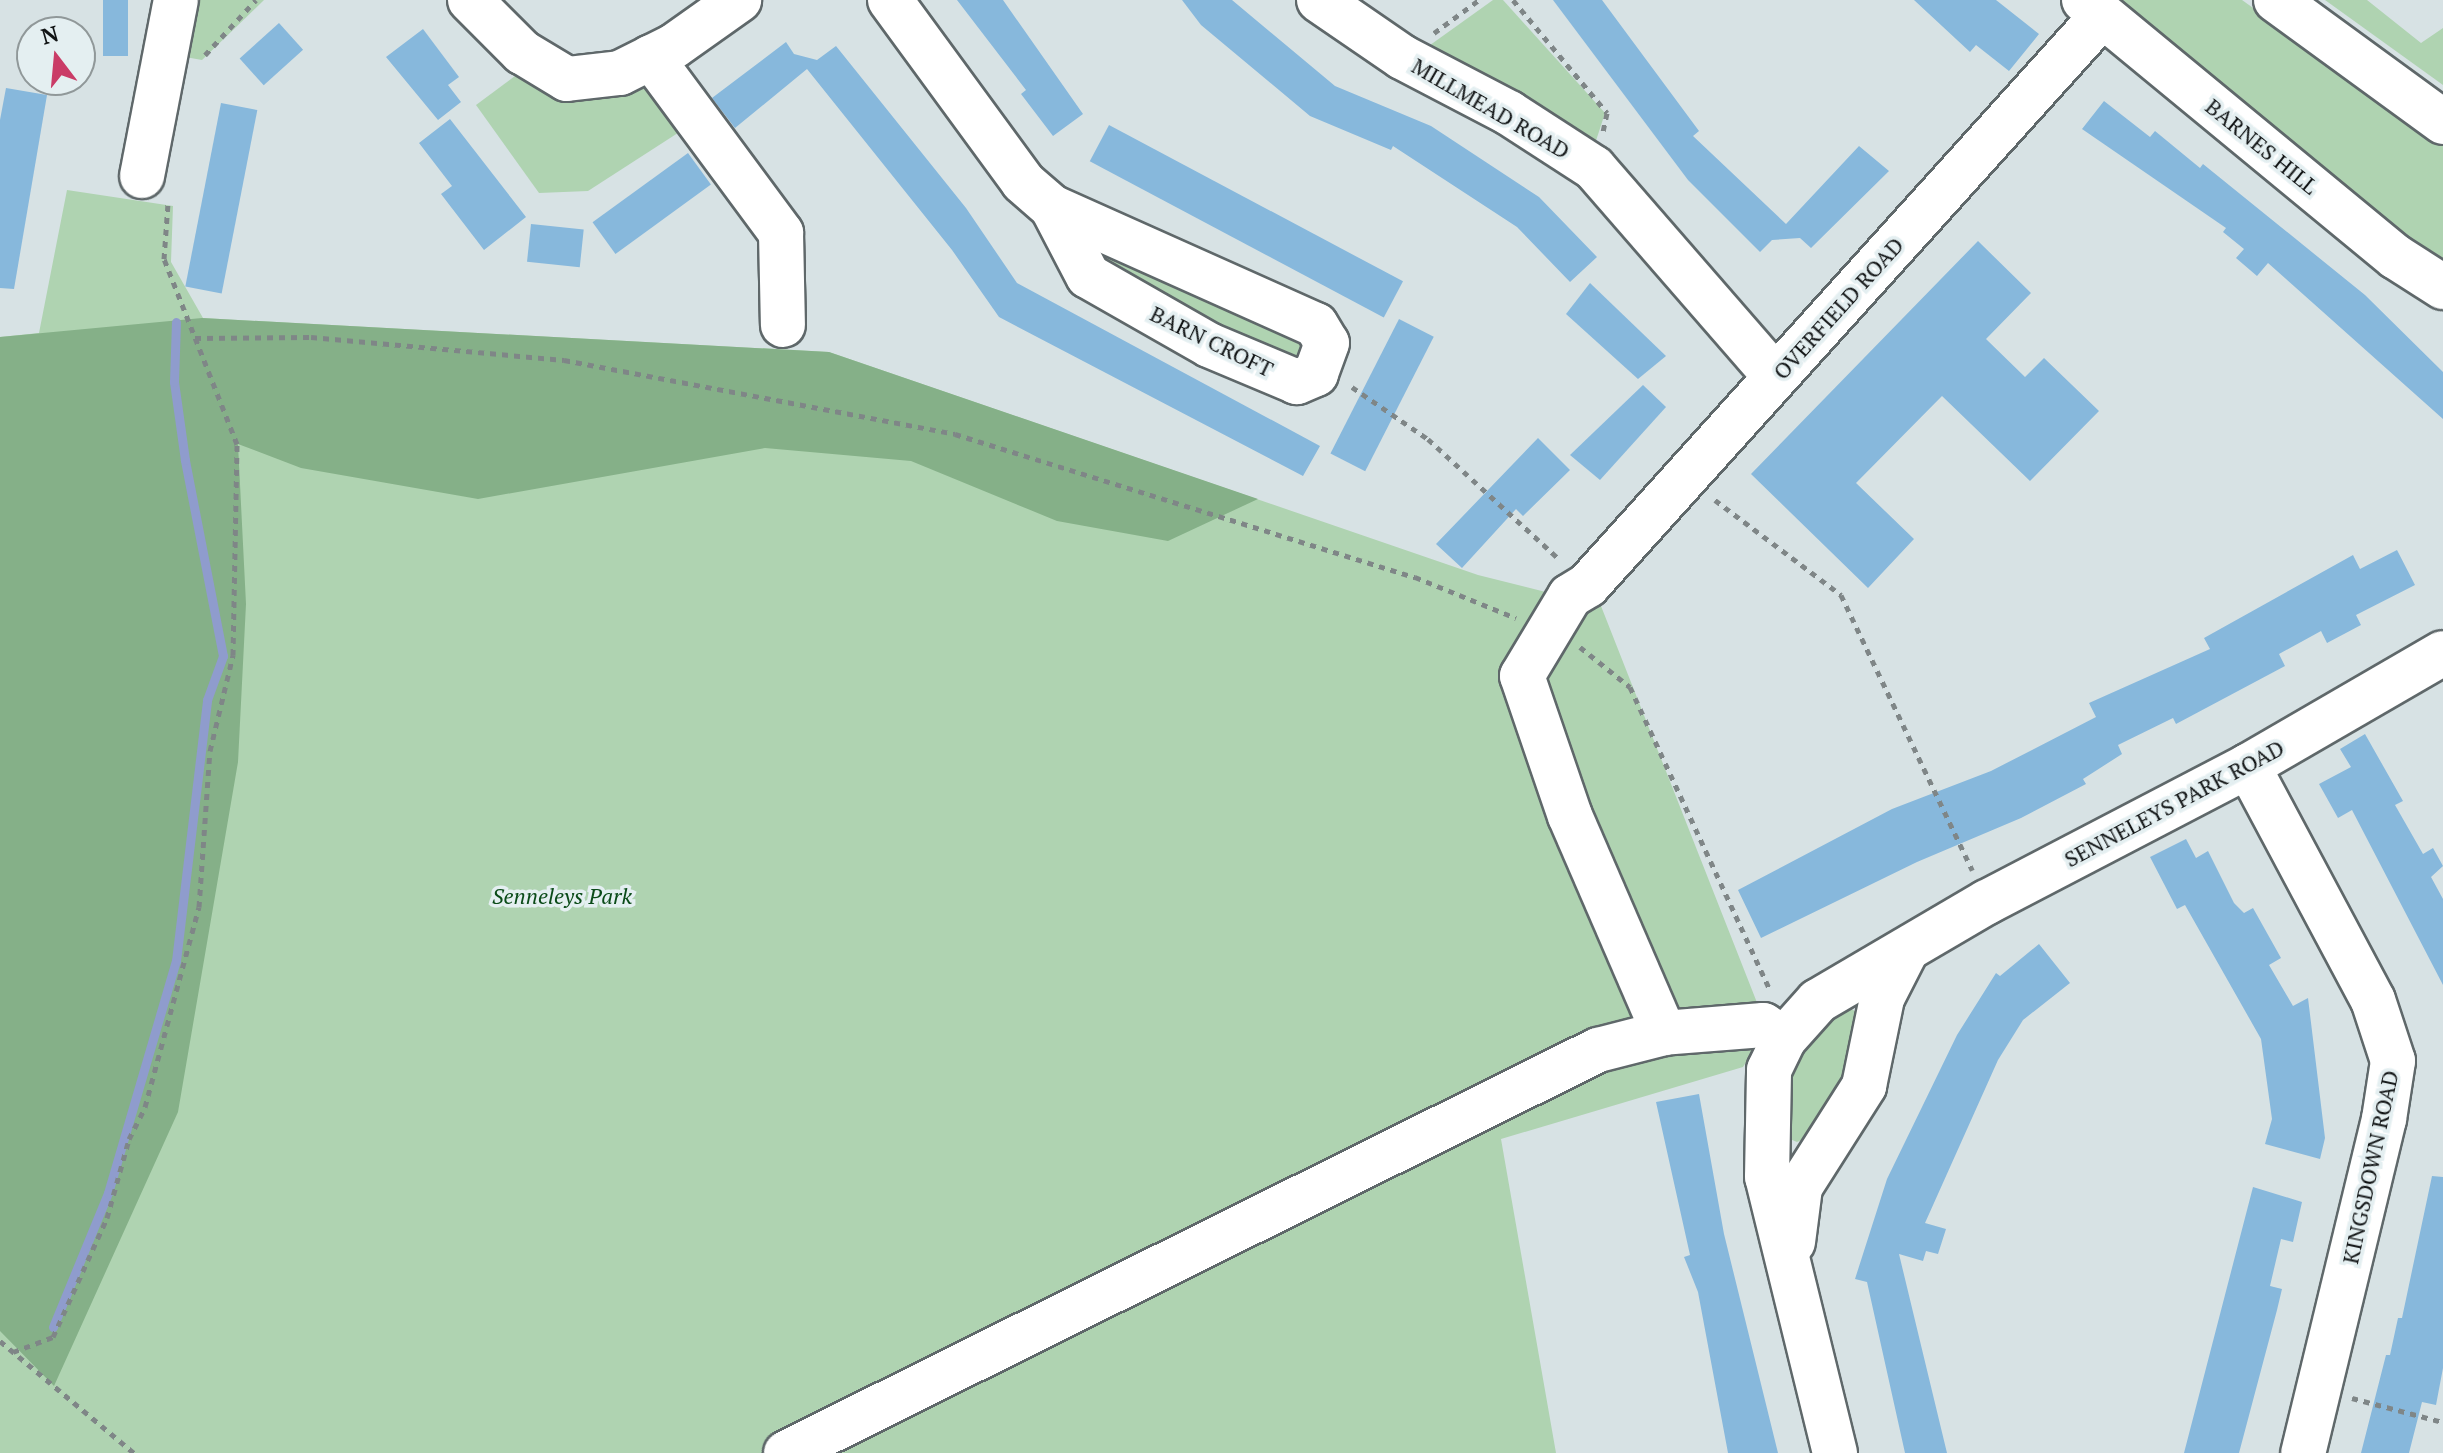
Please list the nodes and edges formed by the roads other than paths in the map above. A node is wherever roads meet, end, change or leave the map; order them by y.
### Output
1 (176, 0) edge
2 (470, 0) edge
3 (739, 0) edge
4 (890, 0) edge
5 (1319, 0) edge
6 (2276, 0) edge
7 (2101, 5) edge
8 (651, 57) junction
9 (2443, 122) edge
10 (142, 176) dead end
11 (1052, 207) junction
12 (2443, 287) edge
13 (783, 325) dead end
14 (1775, 376) junction
15 (2443, 653) edge
16 (2248, 766) junction
17 (1905, 953) junction
18 (1664, 1033) junction
19 (1784, 1039) junction
20 (1791, 1260) junction
21 (786, 1453) edge
22 (1835, 1453) edge
23 (2303, 1453) edge

1 - 10 street
2 - 8 street
3 - 8 street
4 - 11 street, BARN CROFT
5 - 14 street, MILLMEAD ROAD
6 - 9 street
7 - 12 street, BARNES HILL
7 - 14 street, OVERFIELD ROAD
8 - 13 street
11 - 11 street, BARN CROFT
14 - 18 street, OVERFIELD ROAD
15 - 16 street, SENNELEYS PARK ROAD
16 - 17 street, SENNELEYS PARK ROAD
16 - 23 street, KINGSDOWN ROAD
17 - 19 street, SENNELEYS PARK ROAD
17 - 20 street, SENNELEYS PARK ROAD
18 - 19 street
18 - 21 street
19 - 20 street, SENNELEYS PARK ROAD
20 - 22 street, SENNELEYS PARK ROAD

